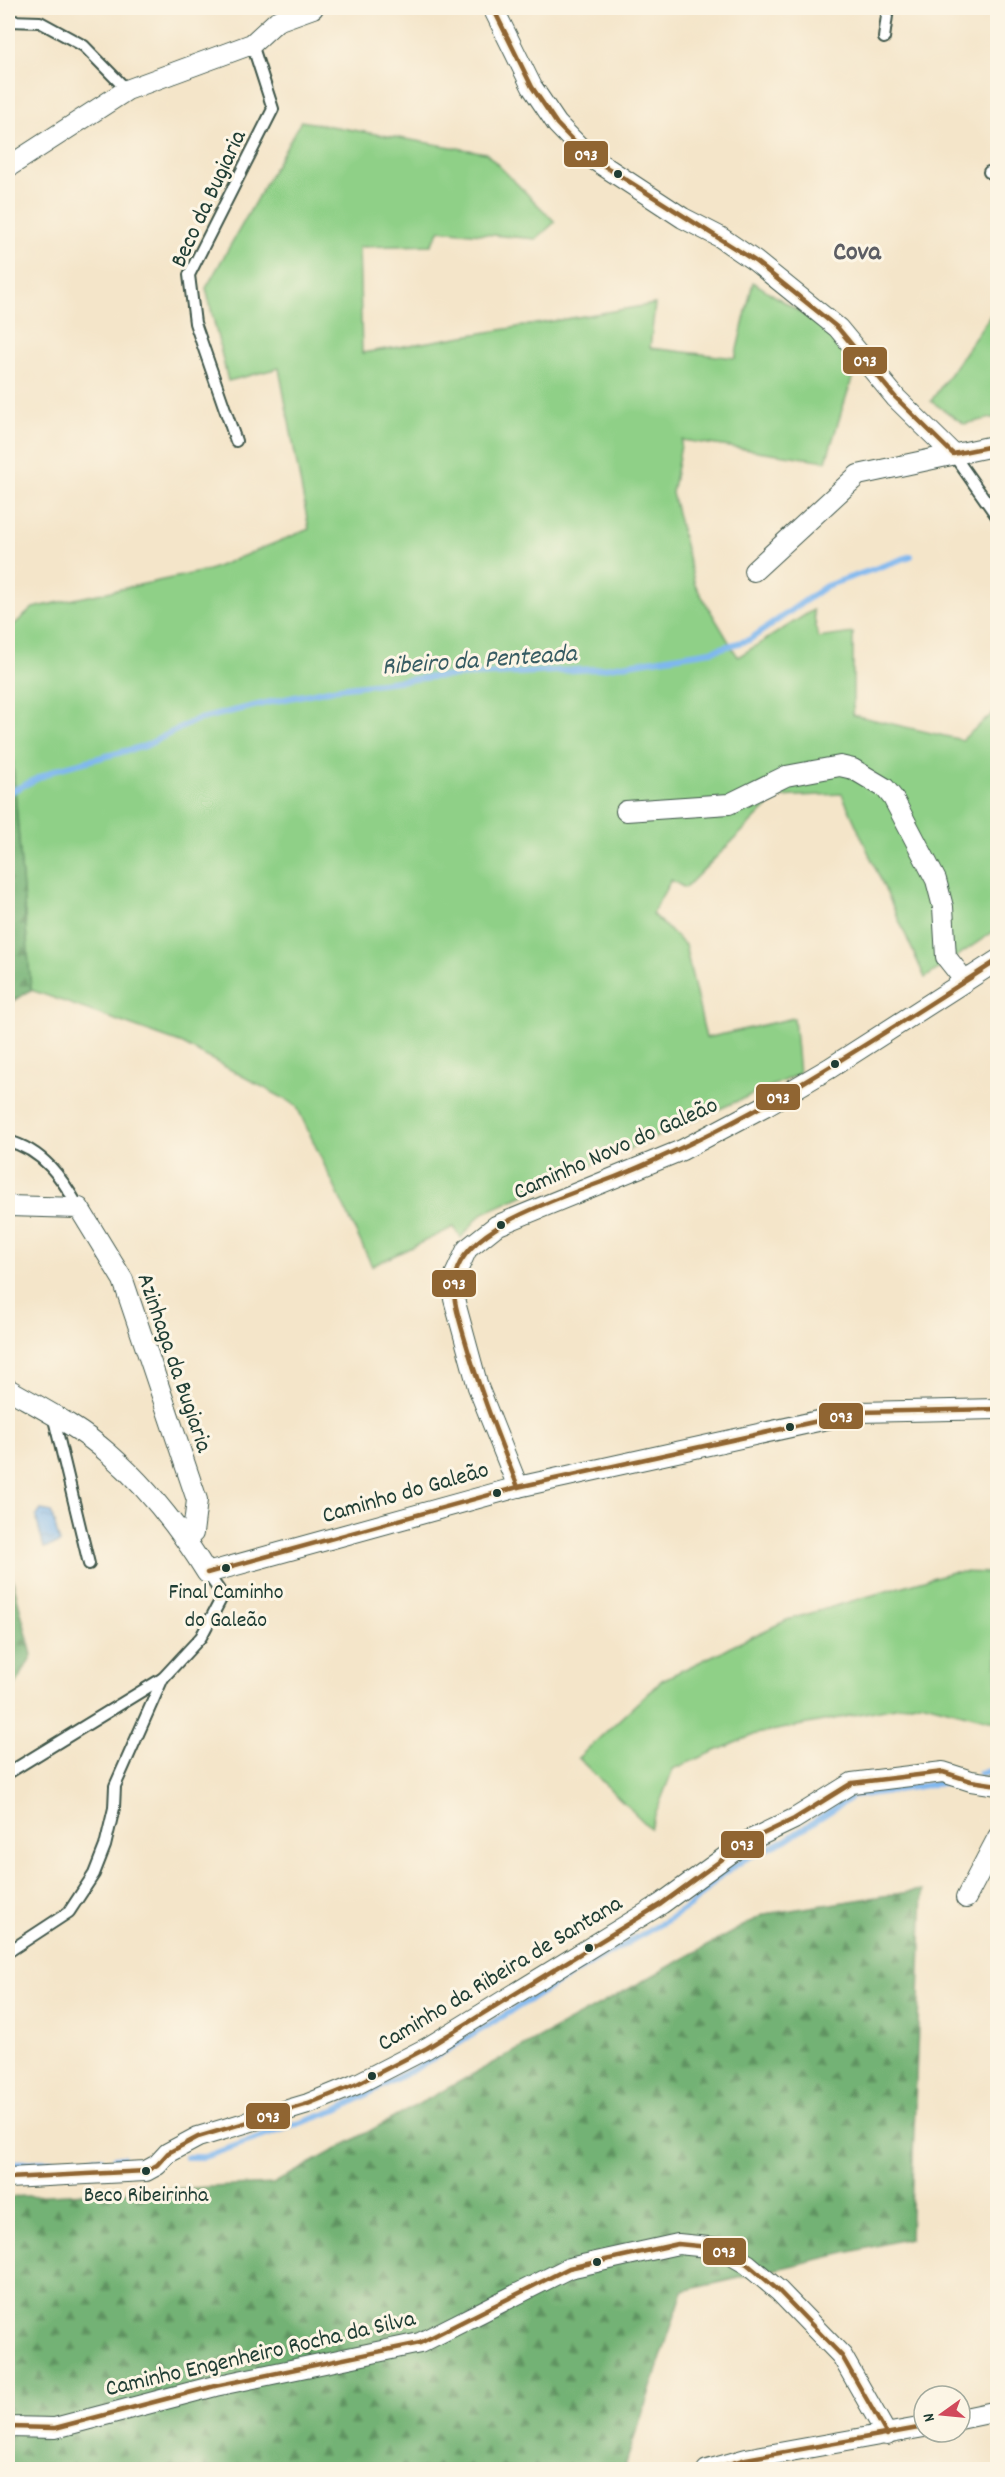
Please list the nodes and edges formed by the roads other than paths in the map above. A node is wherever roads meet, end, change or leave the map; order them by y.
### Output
1 (314, 8) edge
2 (493, 8) edge
3 (888, 8) edge
4 (290, 11) edge
5 (8, 21) edge
6 (884, 38) dead end
7 (252, 44) junction
8 (127, 90) junction
9 (8, 167) edge
10 (237, 441) dead end
11 (998, 445) edge
12 (953, 454) junction
13 (998, 518) edge
14 (754, 571) dead end
15 (626, 811) dead end
16 (998, 960) edge
17 (965, 981) junction
18 (8, 1141) edge
19 (8, 1206) edge
20 (79, 1208) junction
21 (8, 1389) edge
22 (998, 1409) edge
23 (52, 1415) junction
24 (518, 1487) junction
25 (186, 1538) junction
26 (89, 1564) dead end
27 (207, 1573) junction
28 (163, 1678) junction
29 (8, 1773) edge
30 (998, 1785) edge
31 (998, 1837) edge
32 (966, 1898) dead end
33 (8, 1952) edge
34 (8, 2178) edge
35 (998, 2411) edge
36 (972, 2417) edge
37 (8, 2427) edge
38 (912, 2430) edge
39 (887, 2435) junction
40 (707, 2469) edge

1 - 4 street
2 - 12 street
3 - 6 lane
4 - 7 street
5 - 8 lane
7 - 8 street
7 - 10 lane, Beco da Bugiaria
8 - 9 street
11 - 12 street
12 - 13 lane
12 - 14 street
15 - 17 street
16 - 17 street, Caminho Novo do Galeão
17 - 24 street, Caminho Novo do Galeão
18 - 20 lane
19 - 20 street
20 - 25 street, Azinhaga da Bugiaria
21 - 23 street
22 - 24 street, Caminho do Galeão
23 - 25 street
23 - 26 lane
24 - 27 street, Caminho do Galeão
25 - 27 street
27 - 28 lane
28 - 29 lane
28 - 33 lane
30 - 34 street, Caminho da Ribeira de Santana
31 - 32 street
35 - 36 street
37 - 39 street, Caminho Engenheiro Rocha da Silva
38 - 39 street
39 - 40 street

